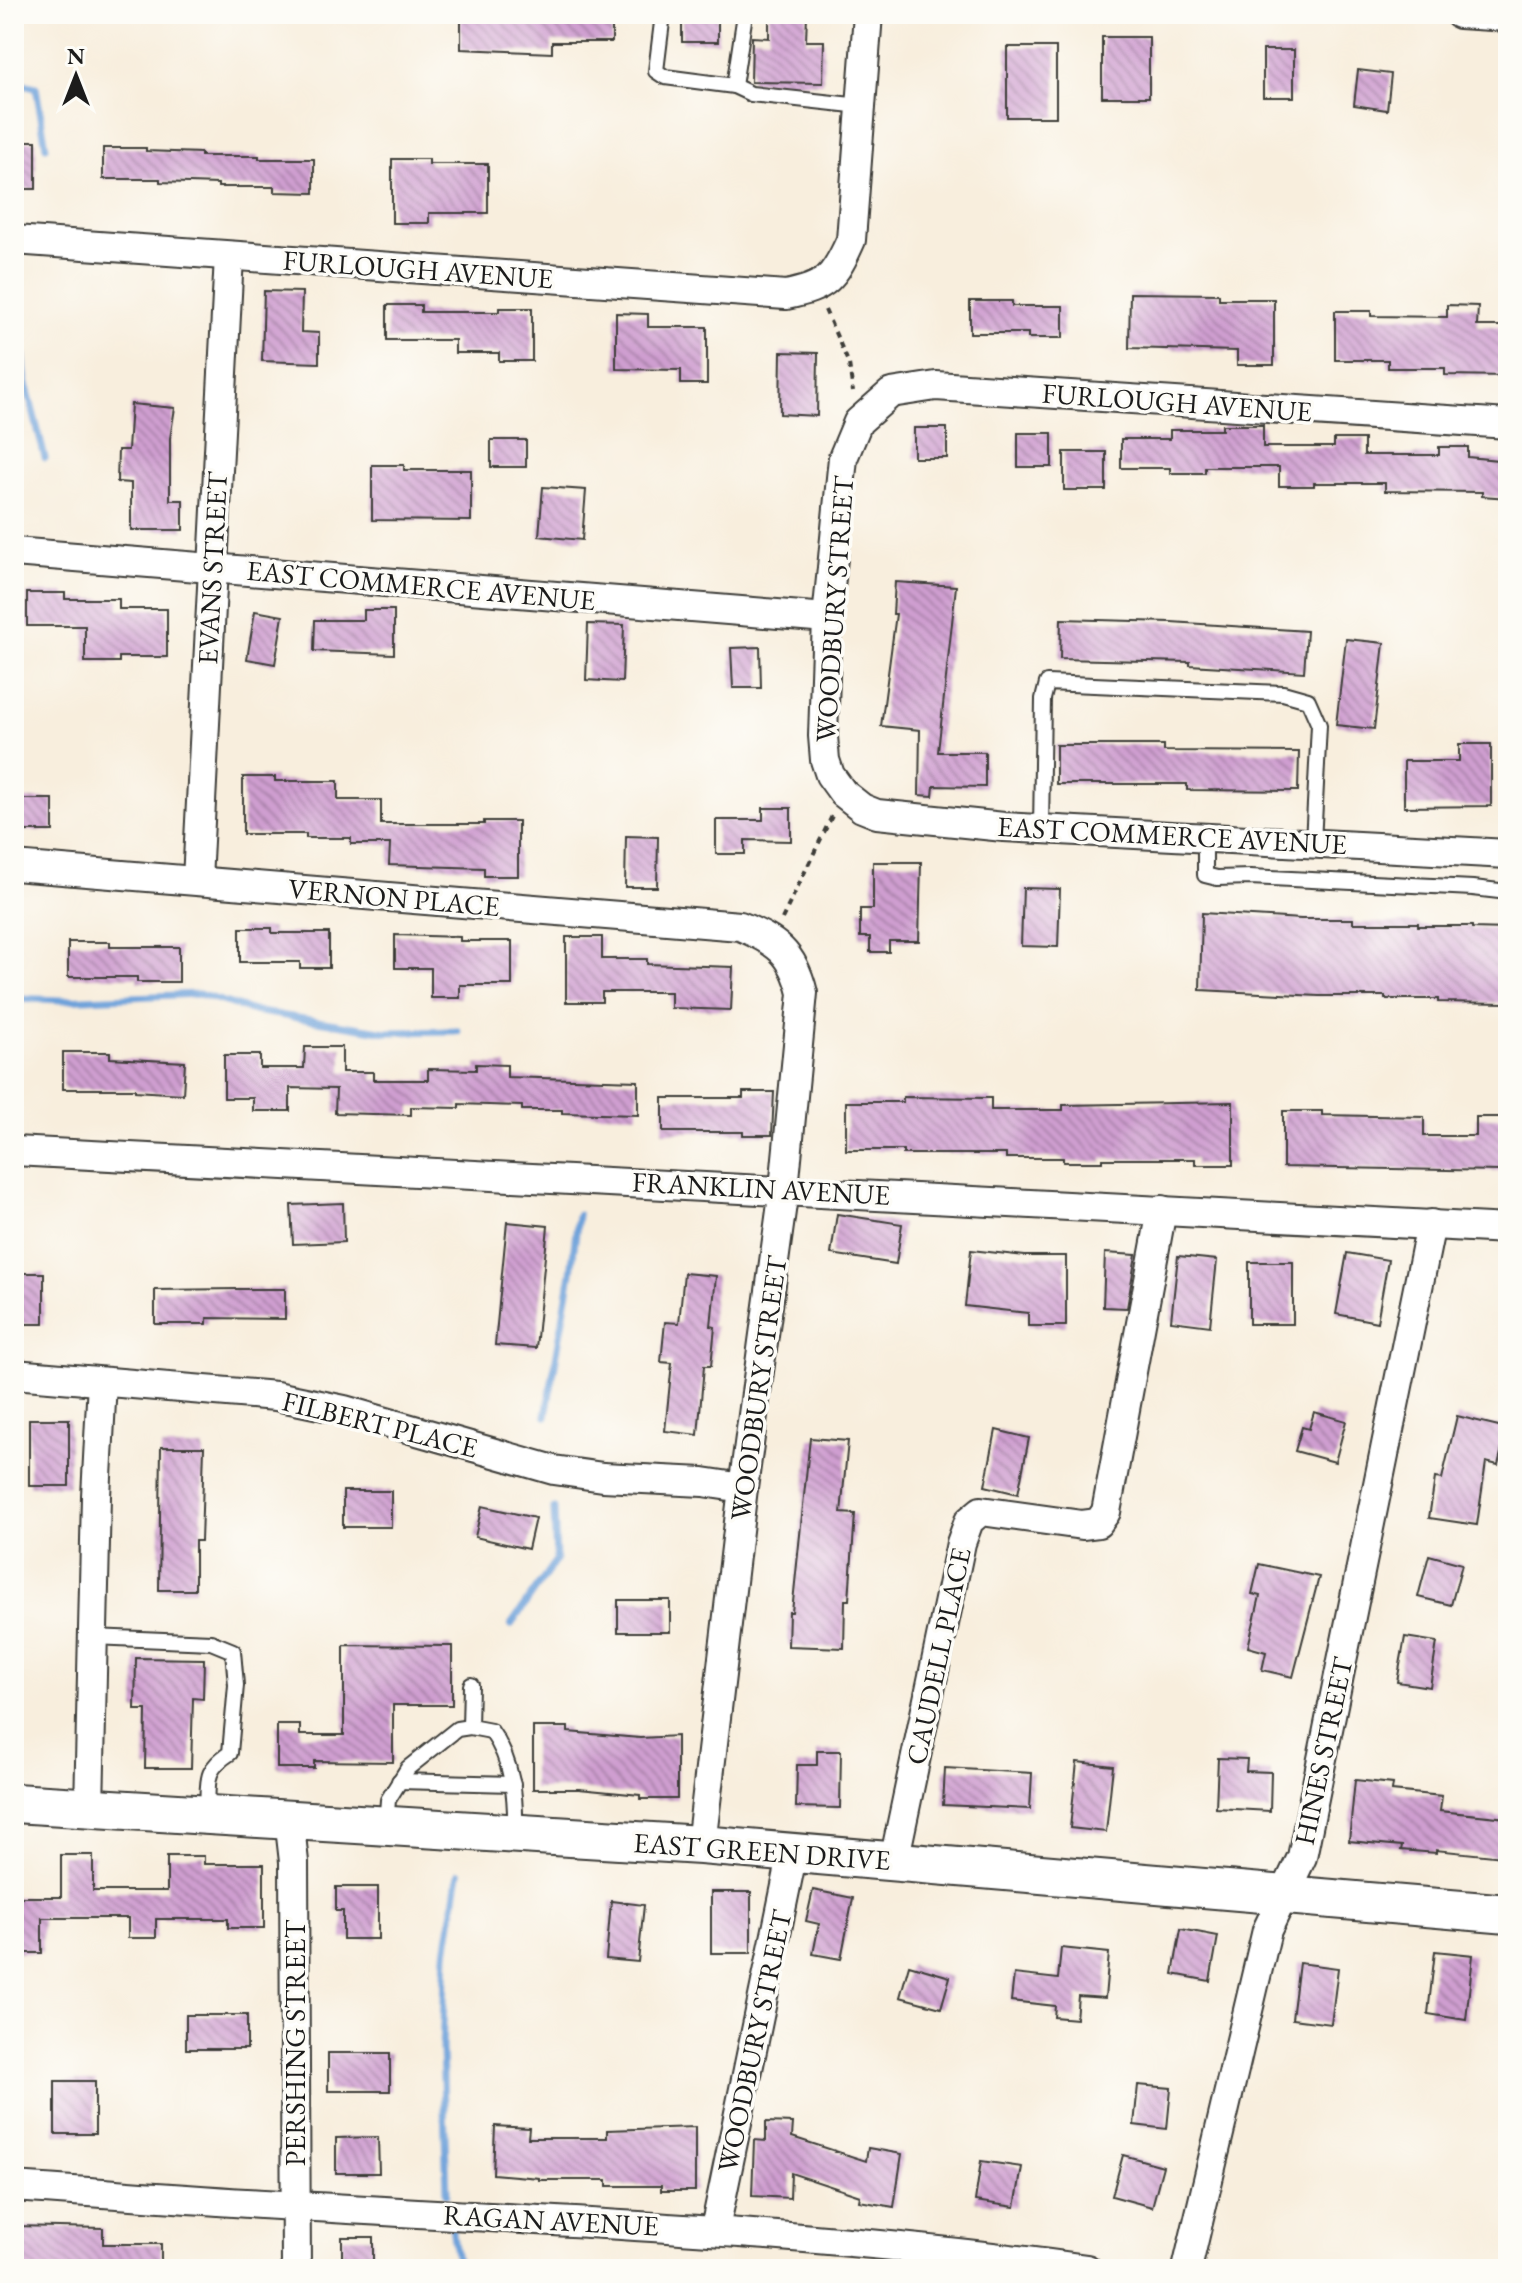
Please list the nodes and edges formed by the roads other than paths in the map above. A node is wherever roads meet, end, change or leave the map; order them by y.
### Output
1 (663, 14) edge
2 (745, 14) edge
3 (868, 14) edge
4 (1459, 14) edge
5 (1508, 17) edge
6 (734, 86) junction
7 (861, 106) junction
8 (14, 240) edge
9 (229, 256) junction
10 (858, 422) joint
11 (1508, 424) edge
12 (14, 552) edge
13 (211, 568) junction
14 (827, 618) junction
15 (843, 793) joint
16 (1041, 829) junction
17 (1205, 838) junction
18 (1313, 843) junction
19 (1508, 854) edge
20 (14, 866) edge
21 (197, 880) junction
22 (1508, 892) edge
23 (771, 939) joint
24 (14, 1151) edge
25 (784, 1189) junction
26 (1162, 1210) junction
27 (1431, 1224) junction
28 (1508, 1229) edge
29 (14, 1374) edge
30 (102, 1382) junction
31 (743, 1488) junction
32 (93, 1637) junction
33 (471, 1685) dead end
34 (470, 1727) junction
35 (399, 1781) junction
36 (513, 1784) junction
37 (14, 1803) edge
38 (89, 1808) junction
39 (207, 1814) junction
40 (289, 1818) junction
41 (386, 1825) junction
42 (515, 1833) junction
43 (701, 1845) junction
44 (793, 1852) junction
45 (894, 1861) junction
46 (1285, 1894) junction
47 (1508, 1914) edge
48 (14, 2187) edge
49 (296, 2206) junction
50 (715, 2229) junction
51 (296, 2269) edge
52 (1087, 2269) edge
53 (1187, 2269) edge

1 - 6 lane
2 - 6 lane
3 - 7 street
4 - 5 street
6 - 7 lane
7 - 9 street, FURLOUGH AVENUE
8 - 9 street, FURLOUGH AVENUE
9 - 13 street, EVANS STREET
10 - 11 street, FURLOUGH AVENUE
10 - 14 street, WOODBURY STREET
12 - 13 street, EAST COMMERCE AVENUE
13 - 14 street, EAST COMMERCE AVENUE
13 - 21 street, EVANS STREET
14 - 15 street, WOODBURY STREET
15 - 16 street, EAST COMMERCE AVENUE
16 - 17 street, EAST COMMERCE AVENUE
16 - 18 lane
17 - 18 street, EAST COMMERCE AVENUE
17 - 22 lane
18 - 19 street, EAST COMMERCE AVENUE
20 - 21 street, VERNON PLACE
21 - 23 street, VERNON PLACE
23 - 25 street, WOODBURY STREET
24 - 25 street, FRANKLIN AVENUE
25 - 26 street, FRANKLIN AVENUE
25 - 31 street, WOODBURY STREET
26 - 27 street, FRANKLIN AVENUE
26 - 45 street, CAUDELL PLACE
27 - 28 street, FRANKLIN AVENUE
27 - 46 street, HINES STREET
29 - 30 street, FILBERT PLACE
30 - 31 street, FILBERT PLACE
30 - 32 street
31 - 43 street, WOODBURY STREET
32 - 38 street
32 - 39 lane
33 - 34 lane
34 - 35 lane
34 - 36 lane
35 - 36 lane
35 - 41 lane
36 - 42 lane
37 - 38 main road, EAST GREEN DRIVE
38 - 39 main road, EAST GREEN DRIVE
39 - 40 main road, EAST GREEN DRIVE
40 - 41 main road, EAST GREEN DRIVE
40 - 49 street, PERSHING STREET
41 - 42 main road, EAST GREEN DRIVE
42 - 43 main road, EAST GREEN DRIVE
43 - 44 main road, EAST GREEN DRIVE
44 - 45 main road, EAST GREEN DRIVE
44 - 50 street, WOODBURY STREET
45 - 46 main road, EAST GREEN DRIVE
46 - 47 main road, EAST GREEN DRIVE
46 - 53 street, HINES STREET
48 - 49 street, RAGAN AVENUE
49 - 50 street, RAGAN AVENUE
49 - 51 street, PERSHING STREET
50 - 52 street, RAGAN AVENUE

